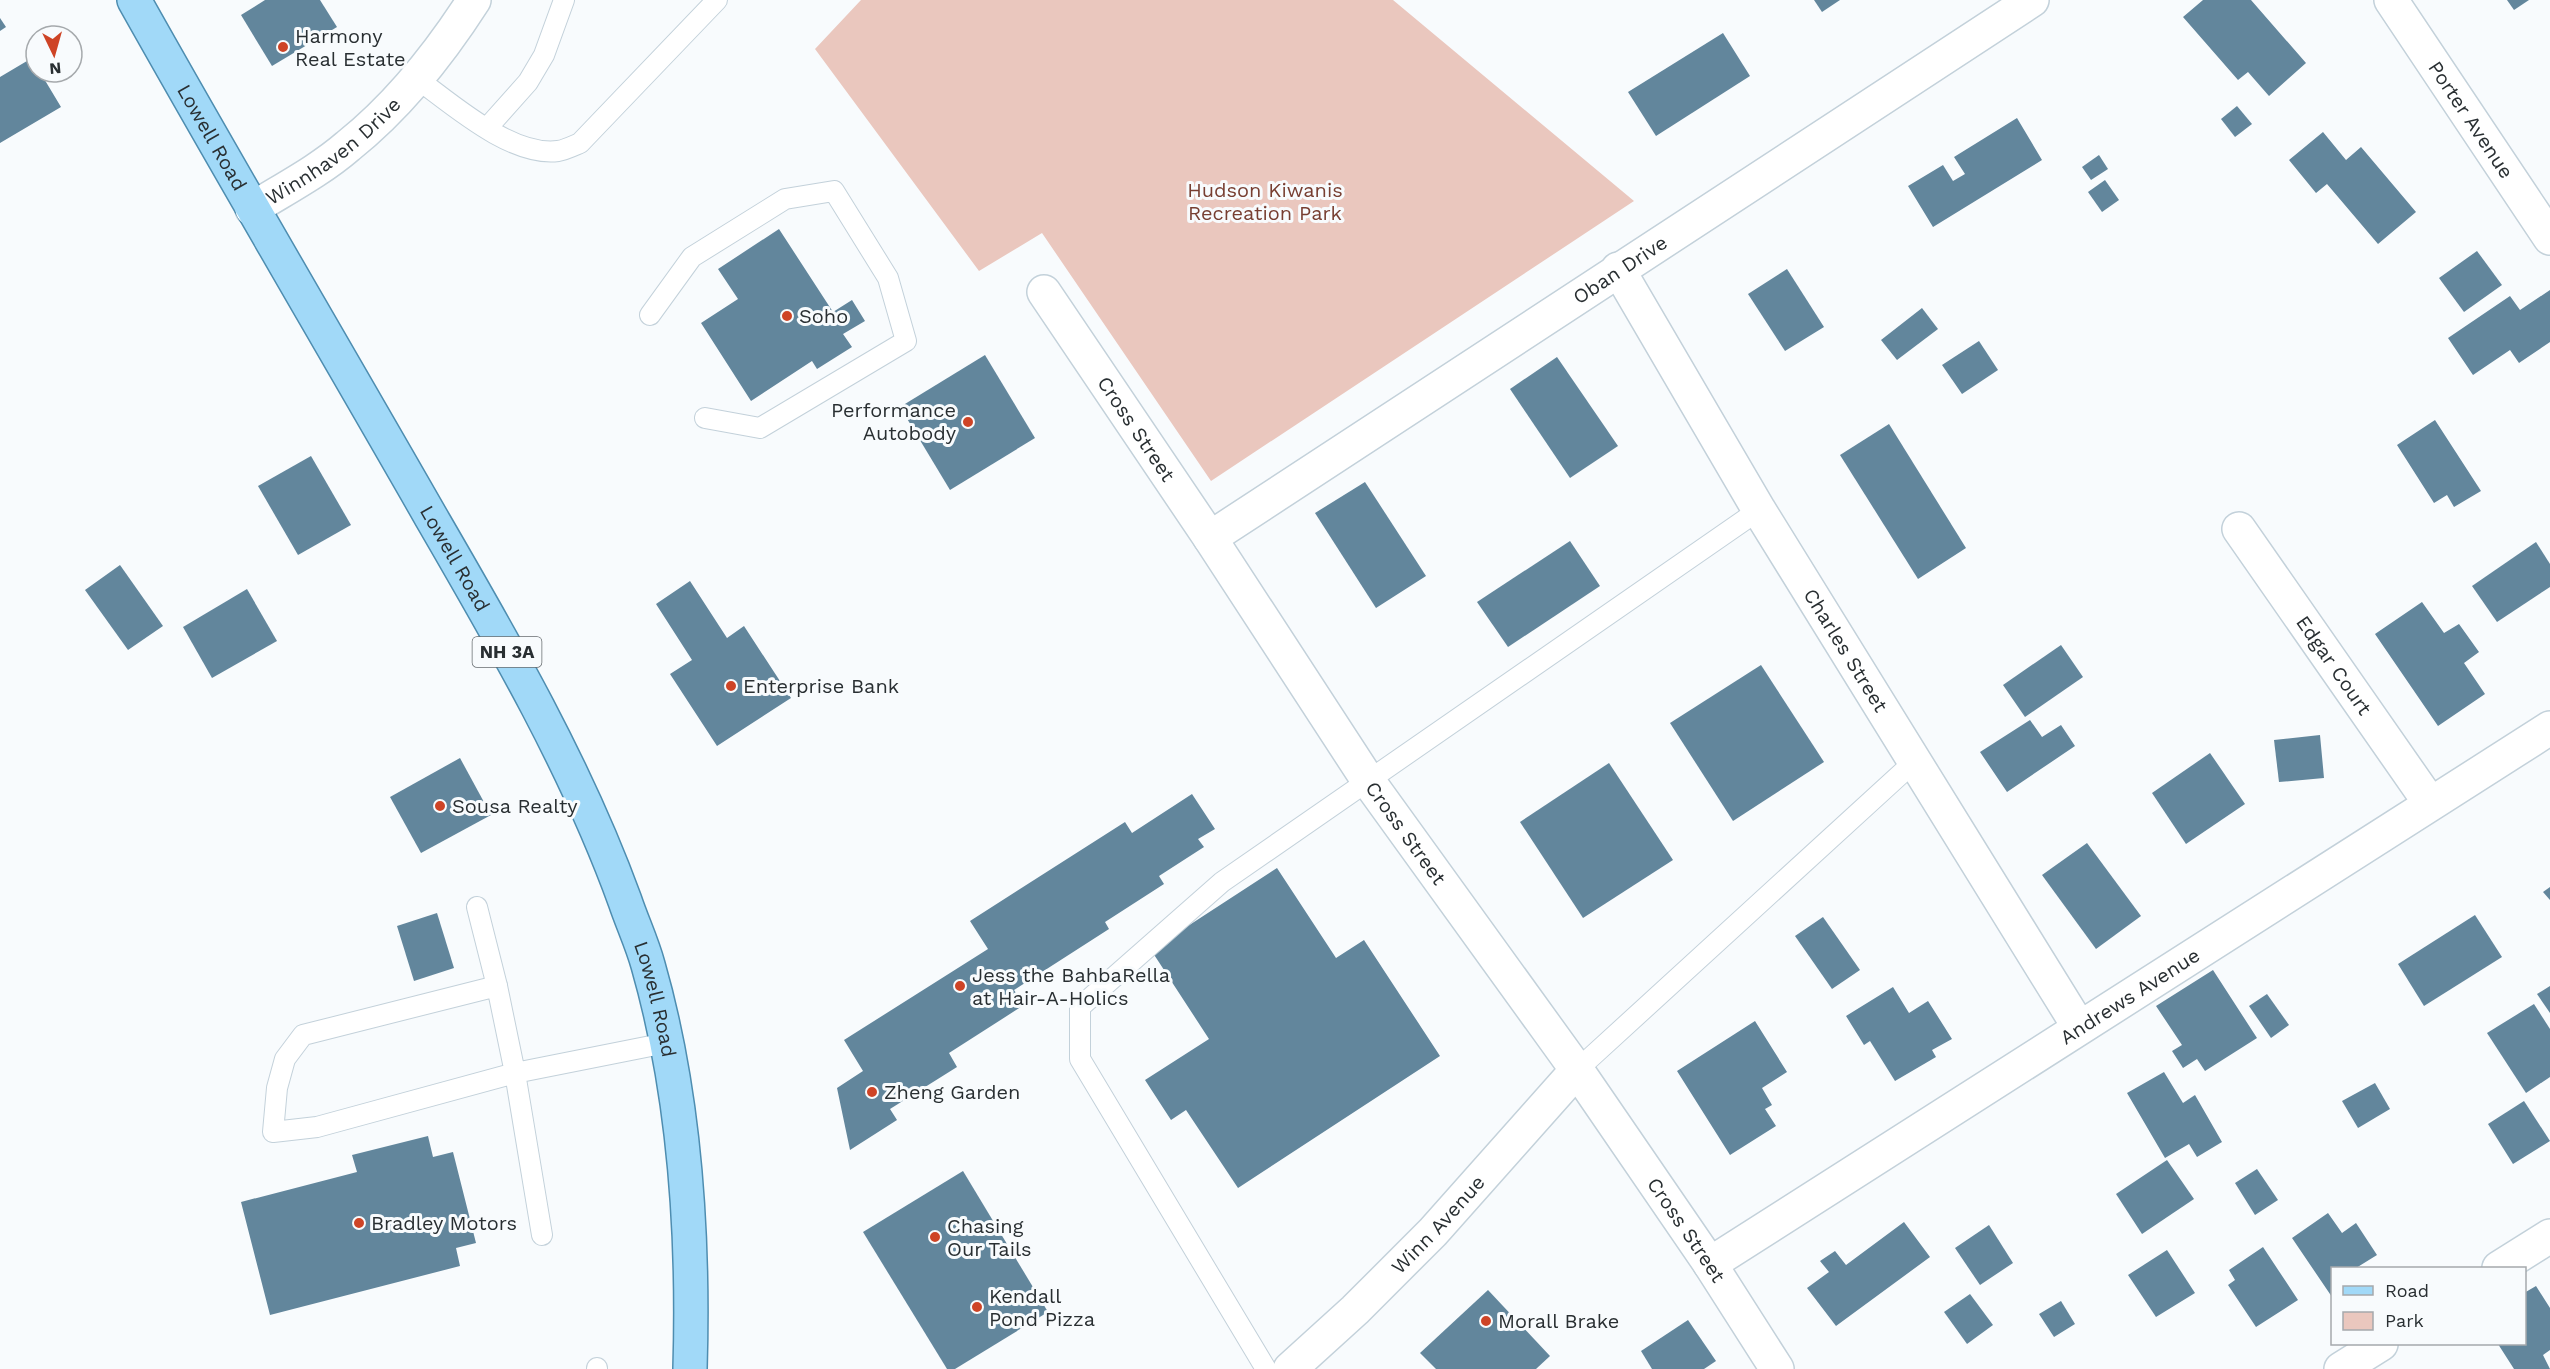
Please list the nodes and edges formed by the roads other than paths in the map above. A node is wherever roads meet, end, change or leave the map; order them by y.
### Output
1 (134, 0) edge
2 (474, 0) edge
3 (564, 0) edge
4 (2032, 0) edge
5 (2391, 0) edge
6 (710, 3) edge
7 (416, 78) junction
8 (487, 128) junction
9 (252, 209) junction
10 (2550, 238) edge
11 (1618, 269) junction
12 (1044, 292) dead end
13 (650, 315) dead end
14 (705, 418) dead end
15 (1759, 510) junction
16 (2239, 529) dead end
17 (1210, 538) junction
18 (2550, 728) edge
19 (1915, 761) junction
20 (1369, 782) junction
21 (2430, 803) junction
22 (477, 907) dead end
23 (497, 986) junction
24 (2079, 1027) junction
25 (666, 1043) junction
26 (1577, 1070) junction
27 (515, 1073) junction
28 (542, 1235) dead end
29 (2550, 1236) edge
30 (1710, 1264) junction
31 (2502, 1267) edge
32 (2379, 1345) edge
33 (690, 1369) edge
34 (1266, 1369) edge
35 (1290, 1369) edge
36 (1777, 1369) edge
37 (2341, 1369) edge

1 - 9 main road, Lowell Road / NH 3A
2 - 7 street, Winnhaven Drive
3 - 8 lane
4 - 11 street, Oban Drive
5 - 10 street, Porter Avenue
6 - 8 lane
7 - 8 lane
7 - 9 street, Winnhaven Drive
9 - 25 main road, Lowell Road / NH 3A
11 - 15 street, Charles Street
11 - 17 street, Oban Drive
12 - 17 street, Cross Street
13 - 14 lane
15 - 19 street, Charles Street
15 - 20 lane
16 - 21 street, Edgar Court
17 - 20 street, Cross Street
18 - 21 street, Andrews Avenue
19 - 24 street, Charles Street
19 - 26 lane
20 - 26 street, Cross Street
20 - 34 lane
21 - 24 street, Andrews Avenue
22 - 23 lane
23 - 27 lane
23 - 27 lane
24 - 30 street, Andrews Avenue
25 - 27 lane
25 - 33 main road, Lowell Road / NH 3A
26 - 30 street, Cross Street
26 - 35 street, Winn Avenue
27 - 28 lane
29 - 31 street
30 - 36 street, Cross Street
32 - 37 street

